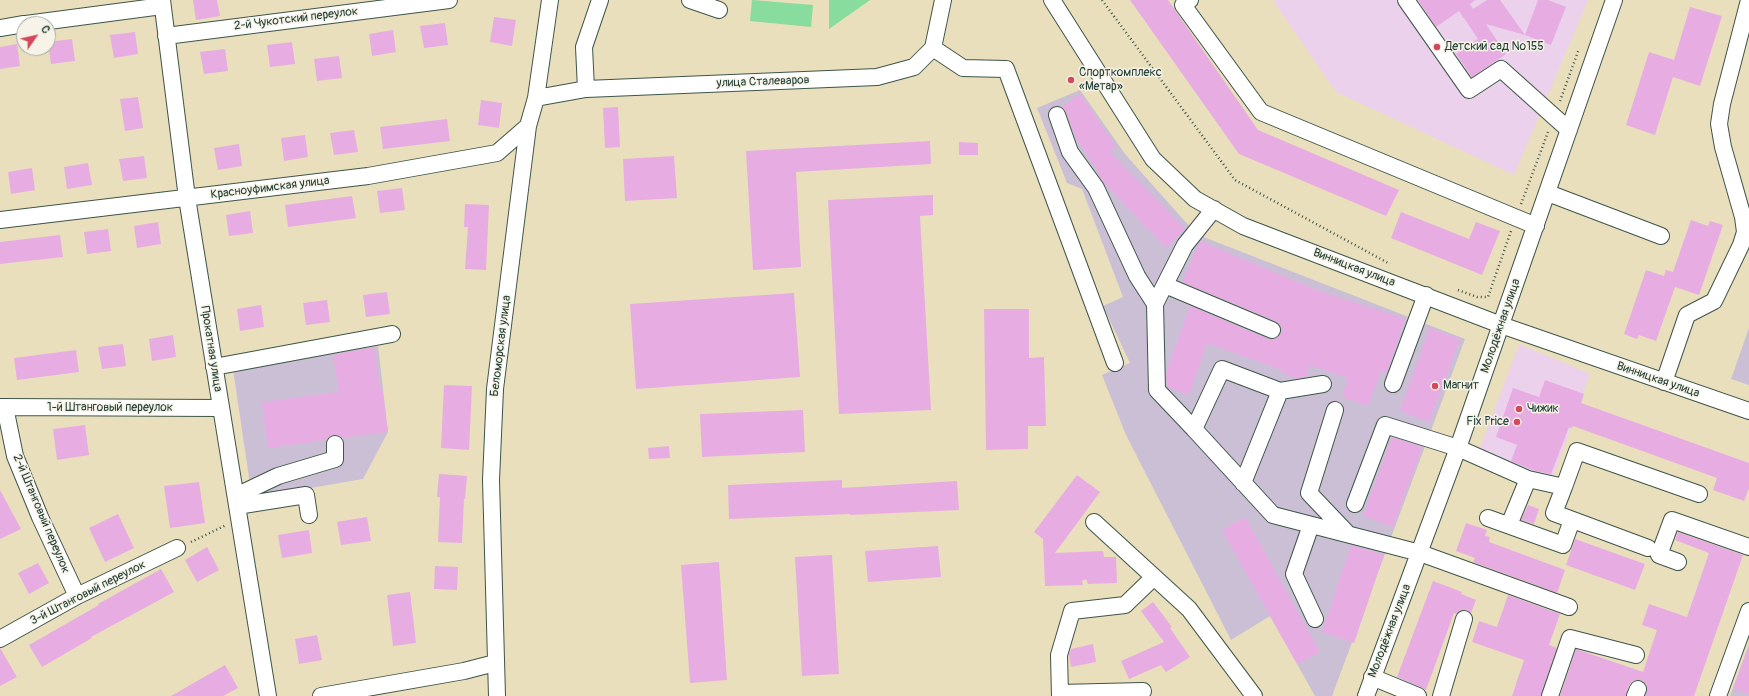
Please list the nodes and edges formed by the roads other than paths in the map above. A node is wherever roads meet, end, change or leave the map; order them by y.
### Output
1 (449, 0) edge
2 (550, 0) edge
3 (600, 0) edge
4 (690, 0) edge
5 (944, 0) edge
6 (1052, 0) edge
7 (1190, 0) edge
8 (1406, 0) edge
9 (1614, 0) edge
10 (1749, 0) edge
11 (162, 3) edge
12 (719, 10) dead end
13 (56, 19) edge
14 (16, 25) edge
15 (0, 28) edge
16 (166, 36) junction
17 (933, 48) junction
18 (586, 89) junction
19 (536, 98) junction
20 (1057, 115) dead end
21 (528, 126) junction
22 (1569, 130) junction
23 (1548, 193) junction
24 (188, 198) junction
25 (1214, 209) junction
26 (0, 220) edge
27 (1536, 226) junction
28 (1661, 236) dead end
29 (1165, 285) junction
30 (1426, 295) junction
31 (1155, 304) junction
32 (1501, 325) junction
33 (1272, 330) dead end
34 (392, 334) dead end
35 (1115, 363) dead end
36 (214, 367) junction
37 (1664, 382) junction
38 (1323, 384) dead end
39 (1393, 384) dead end
40 (1280, 391) junction
41 (2, 407) edge
42 (221, 408) junction
43 (1335, 410) dead end
44 (1749, 411) edge
45 (1194, 430) junction
46 (335, 444) dead end
47 (1458, 448) junction
48 (1528, 478) junction
49 (1243, 483) junction
50 (1564, 487) junction
51 (1699, 494) dead end
52 (1355, 504) dead end
53 (237, 507) junction
54 (309, 515) dead end
55 (1488, 518) dead end
56 (1572, 520) junction
57 (1094, 522) dead end
58 (1311, 525) junction
59 (1509, 525) junction
60 (1348, 534) junction
61 (1749, 547) edge
62 (178, 548) road end
63 (1648, 548) dead end
64 (1420, 553) junction
65 (1678, 562) dead end
66 (1154, 577) junction
67 (77, 596) junction
68 (1569, 607) dead end
69 (1749, 611) edge
70 (1315, 619) dead end
71 (1464, 619) dead end
72 (0, 639) edge
73 (1636, 655) dead end
74 (495, 663) junction
75 (1372, 677) junction
76 (1143, 691) dead end
77 (1060, 695) edge
78 (268, 696) edge
79 (321, 696) edge
80 (497, 696) edge
81 (1254, 696) edge
82 (1366, 696) edge
83 (1418, 696) edge
84 (1441, 696) edge
85 (1550, 696) edge
86 (1718, 696) edge

1 - 16 street, 2-й Чукотский переулок
2 - 19 street, Беломорская улица
3 - 18 street
4 - 12 street
5 - 17 street
6 - 25 street, Винницкая улица
7 - 27 street
8 - 22 street
9 - 22 street, Молодёжная улица
10 - 37 street
11 - 13 street
11 - 16 street, Прокатная улица
14 - 15 street
16 - 24 street, Прокатная улица
17 - 18 street, улица Сталеваров
17 - 35 street
18 - 19 street, улица Сталеваров
19 - 21 street, Беломорская улица
20 - 31 street
21 - 24 street, Красноуфимская улица
21 - 74 street, Беломорская улица
22 - 23 street, Молодёжная улица
23 - 27 street, Молодёжная улица
23 - 28 street
24 - 26 street, Красноуфимская улица
24 - 36 street, Прокатная улица
25 - 29 street
25 - 30 street, Винницкая улица
27 - 32 street, Молодёжная улица
29 - 31 street
29 - 33 street
30 - 32 street, Винницкая улица
30 - 39 street
31 - 45 street
32 - 37 street, Винницкая улица
32 - 47 street, Молодёжная улица
34 - 36 street
36 - 42 street, Прокатная улица
37 - 44 street, Винницкая улица
38 - 40 street
40 - 45 street
40 - 49 street
41 - 42 street, 1-й Штанговый переулок
41 - 67 street, 2-й Штанговый переулок
42 - 53 street, Прокатная улица
43 - 60 street
45 - 49 street
46 - 53 street
47 - 48 street
47 - 52 street
47 - 64 street, Молодёжная улица
48 - 50 street
48 - 59 street
49 - 58 street
50 - 51 street
50 - 56 street
53 - 54 street
53 - 78 street, Прокатная улица
55 - 59 street
56 - 59 street
56 - 63 street
57 - 66 street
58 - 60 street
58 - 70 street
60 - 64 street
61 - 65 street
62 - 67 street, 3-й Штанговый переулок
64 - 68 street
64 - 75 street, Молодёжная улица
66 - 77 street
66 - 81 street
67 - 72 street, 3-й Штанговый переулок
69 - 86 street
71 - 84 street
73 - 85 street
74 - 79 street
74 - 80 street, Беломорская улица
75 - 82 street, Молодёжная улица
75 - 83 street
76 - 77 street

